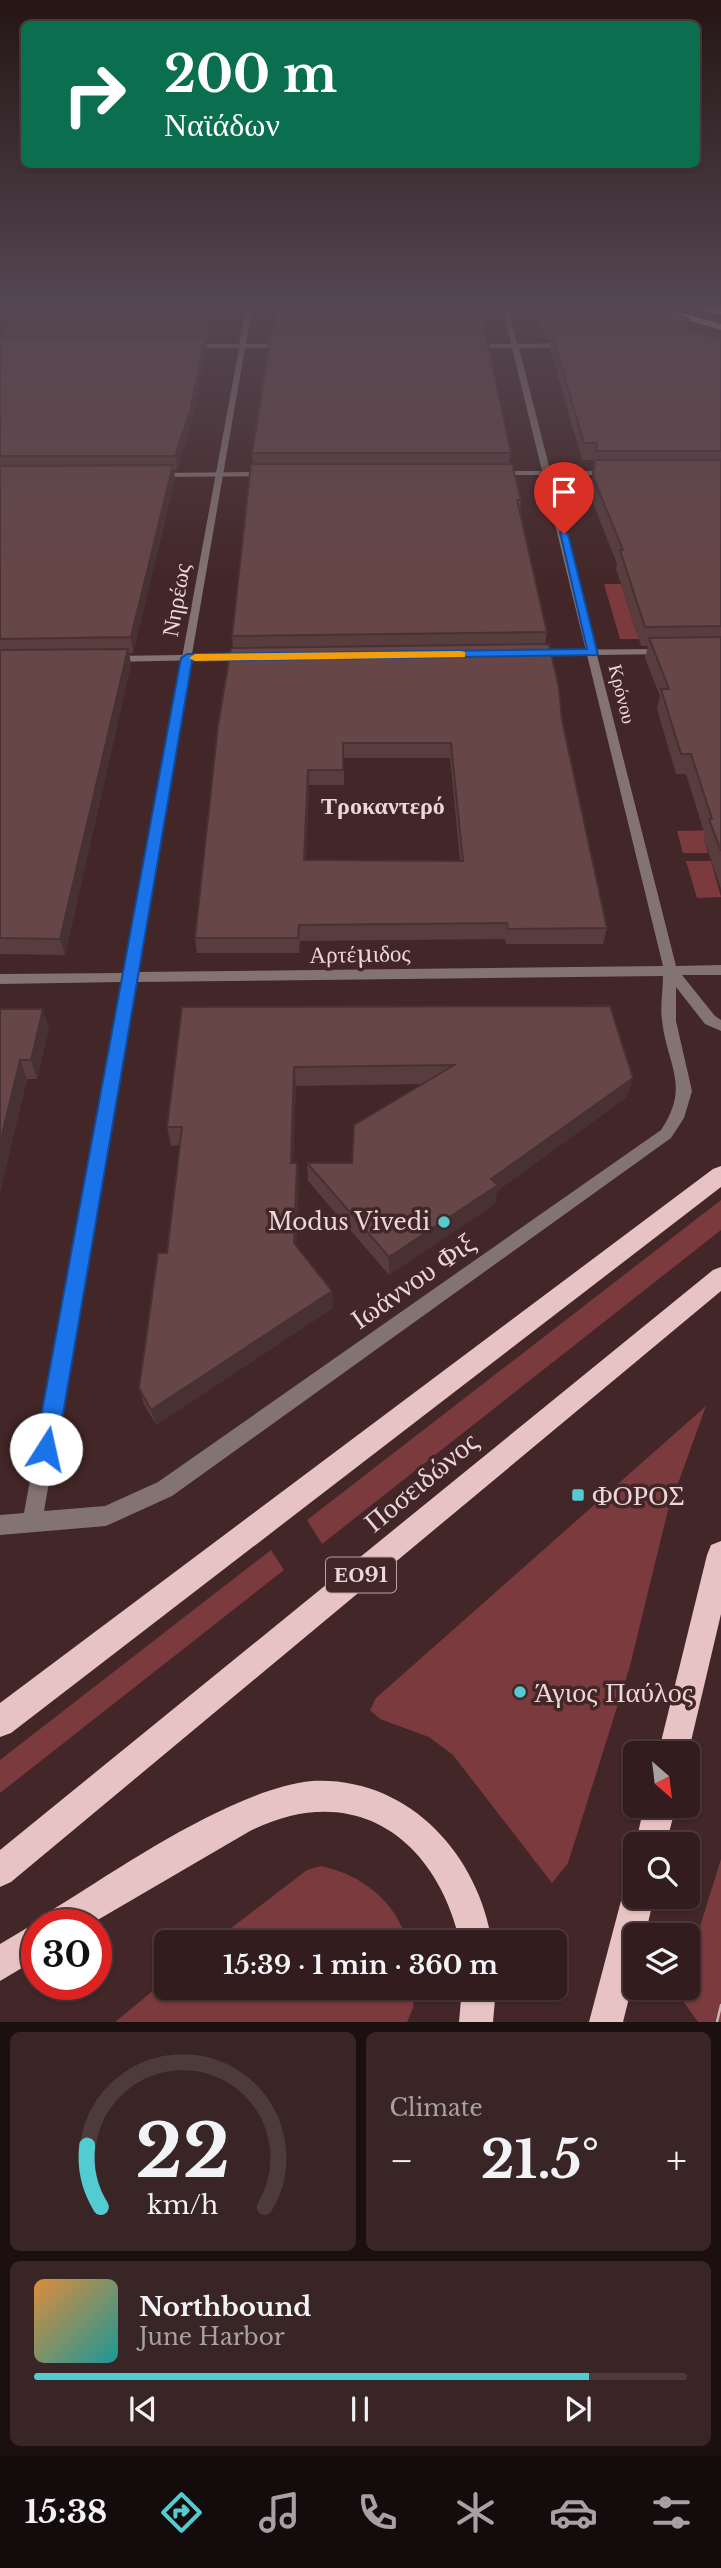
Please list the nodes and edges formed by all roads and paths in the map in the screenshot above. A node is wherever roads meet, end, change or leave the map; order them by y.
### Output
1 (234, 397) edge
2 (528, 397) edge
3 (548, 473) junction
4 (626, 473) edge
5 (279, 474) edge
6 (484, 474) edge
7 (138, 475) edge
8 (220, 475) junction
9 (594, 652) junction
10 (680, 652) edge
11 (521, 653) edge
12 (257, 657) edge
13 (187, 658) junction
14 (103, 659) edge
15 (671, 971) junction
16 (721, 971) edge
17 (132, 978) junction
18 (0, 979) edge
19 (721, 1026) edge
20 (721, 1175) edge
21 (721, 1278) edge
22 (32, 1524) junction
23 (0, 1525) edge
24 (721, 1555) edge
25 (0, 1723) edge
26 (676, 1741) edge
27 (0, 1871) edge
28 (84, 1909) edge
29 (635, 1909) edge
30 (474, 1930) edge
31 (21, 1950) edge
32 (0, 1964) edge
33 (478, 2000) edge
34 (476, 2022) edge
35 (606, 2022) edge

1 - 8 street, Νηρέως
2 - 3 street, Κρόνου
3 - 4 street
3 - 6 street
3 - 9 street, Κρόνου
5 - 8 street
7 - 8 street
8 - 13 street, Νηρέως
9 - 10 street
9 - 11 street
9 - 15 street, Κρόνου
12 - 13 street
13 - 14 street
13 - 17 street, Νηρέως
15 - 16 street, Αρτέμιδος
15 - 17 street, Αρτέμιδος
15 - 19 street
15 - 22 street, Ιωάννου Φιξ
17 - 18 street, Αρτέμιδος
17 - 22 street, Νηρέως
20 - 25 highway
21 - 27 highway, Ποσειδώνος / ΕΟ91
22 - 23 street, Ιωάννου Φιξ
24 - 26 highway
28 - 30 highway
29 - 35 highway
31 - 32 highway
33 - 34 highway

